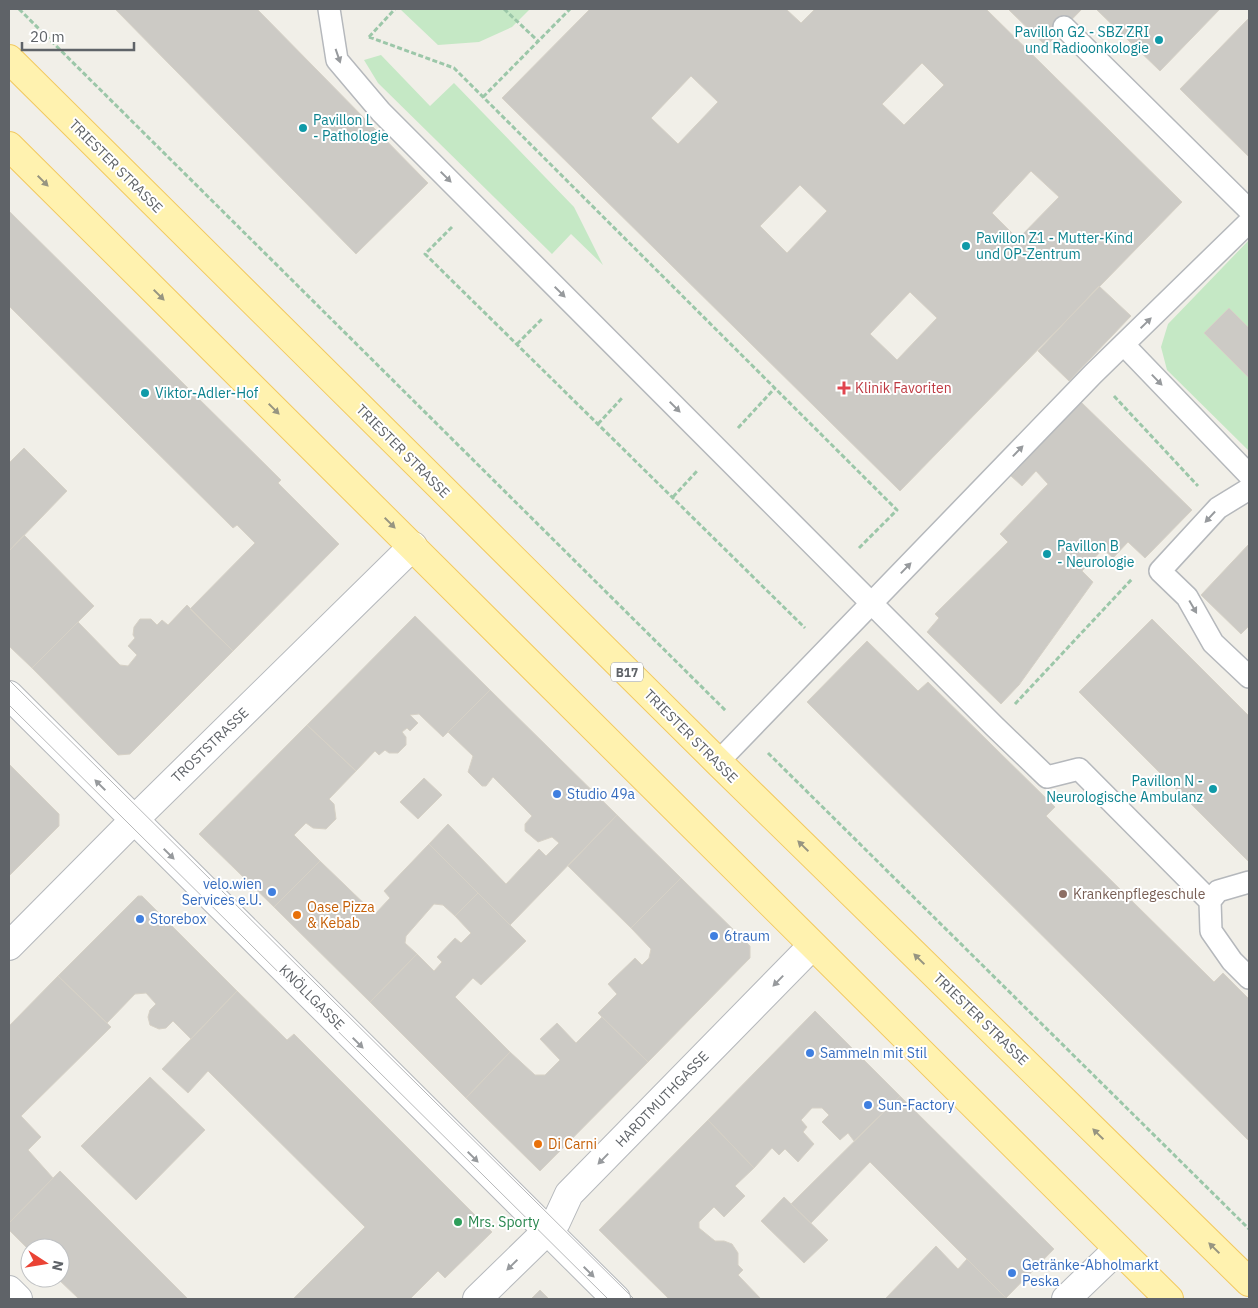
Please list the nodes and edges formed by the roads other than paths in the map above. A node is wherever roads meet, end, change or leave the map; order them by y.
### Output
1 (329, 9) edge
2 (1064, 27) dead end
3 (9, 59) edge
4 (9, 146) edge
5 (1249, 210) edge
6 (1249, 222) edge
7 (1124, 345) junction
8 (1249, 475) edge
9 (1249, 489) edge
10 (413, 546) junction
11 (872, 603) junction
12 (1249, 678) edge
13 (9, 695) edge
14 (718, 762) junction
15 (134, 820) junction
16 (1249, 882) edge
17 (1210, 901) junction
18 (9, 946) edge
19 (812, 946) junction
20 (1249, 978) edge
21 (547, 1230) junction
22 (1118, 1248) junction
23 (1249, 1282) edge
24 (9, 1290) edge
25 (18, 1299) edge
26 (476, 1299) edge
27 (616, 1299) edge
28 (1066, 1299) edge
29 (1169, 1299) edge

1 -> 11 lane
2 - 5 lane
3 - 14 main road, TRIESTER STRASSE / B17
4 -> 10 main road
7 -> 6 lane
7 -> 8 lane
11 -> 7 lane
9 -> 12 lane
10 - 15 street, TROSTSTRASSE
10 - 19 main road
11 - 14 lane
11 - 17 lane
15 -> 13 street, KNÖLLGASSE
23 -> 14 main road, TRIESTER STRASSE / B17
15 - 18 street, TROSTSTRASSE
15 -> 21 street, KNÖLLGASSE
16 - 17 lane
17 - 20 lane
19 -> 21 street, HARDTMUTHGASSE
19 - 22 main road
21 -> 26 street, HARDTMUTHGASSE
21 -> 27 street, KNÖLLGASSE
22 - 28 street
22 - 29 main road
24 - 25 street

